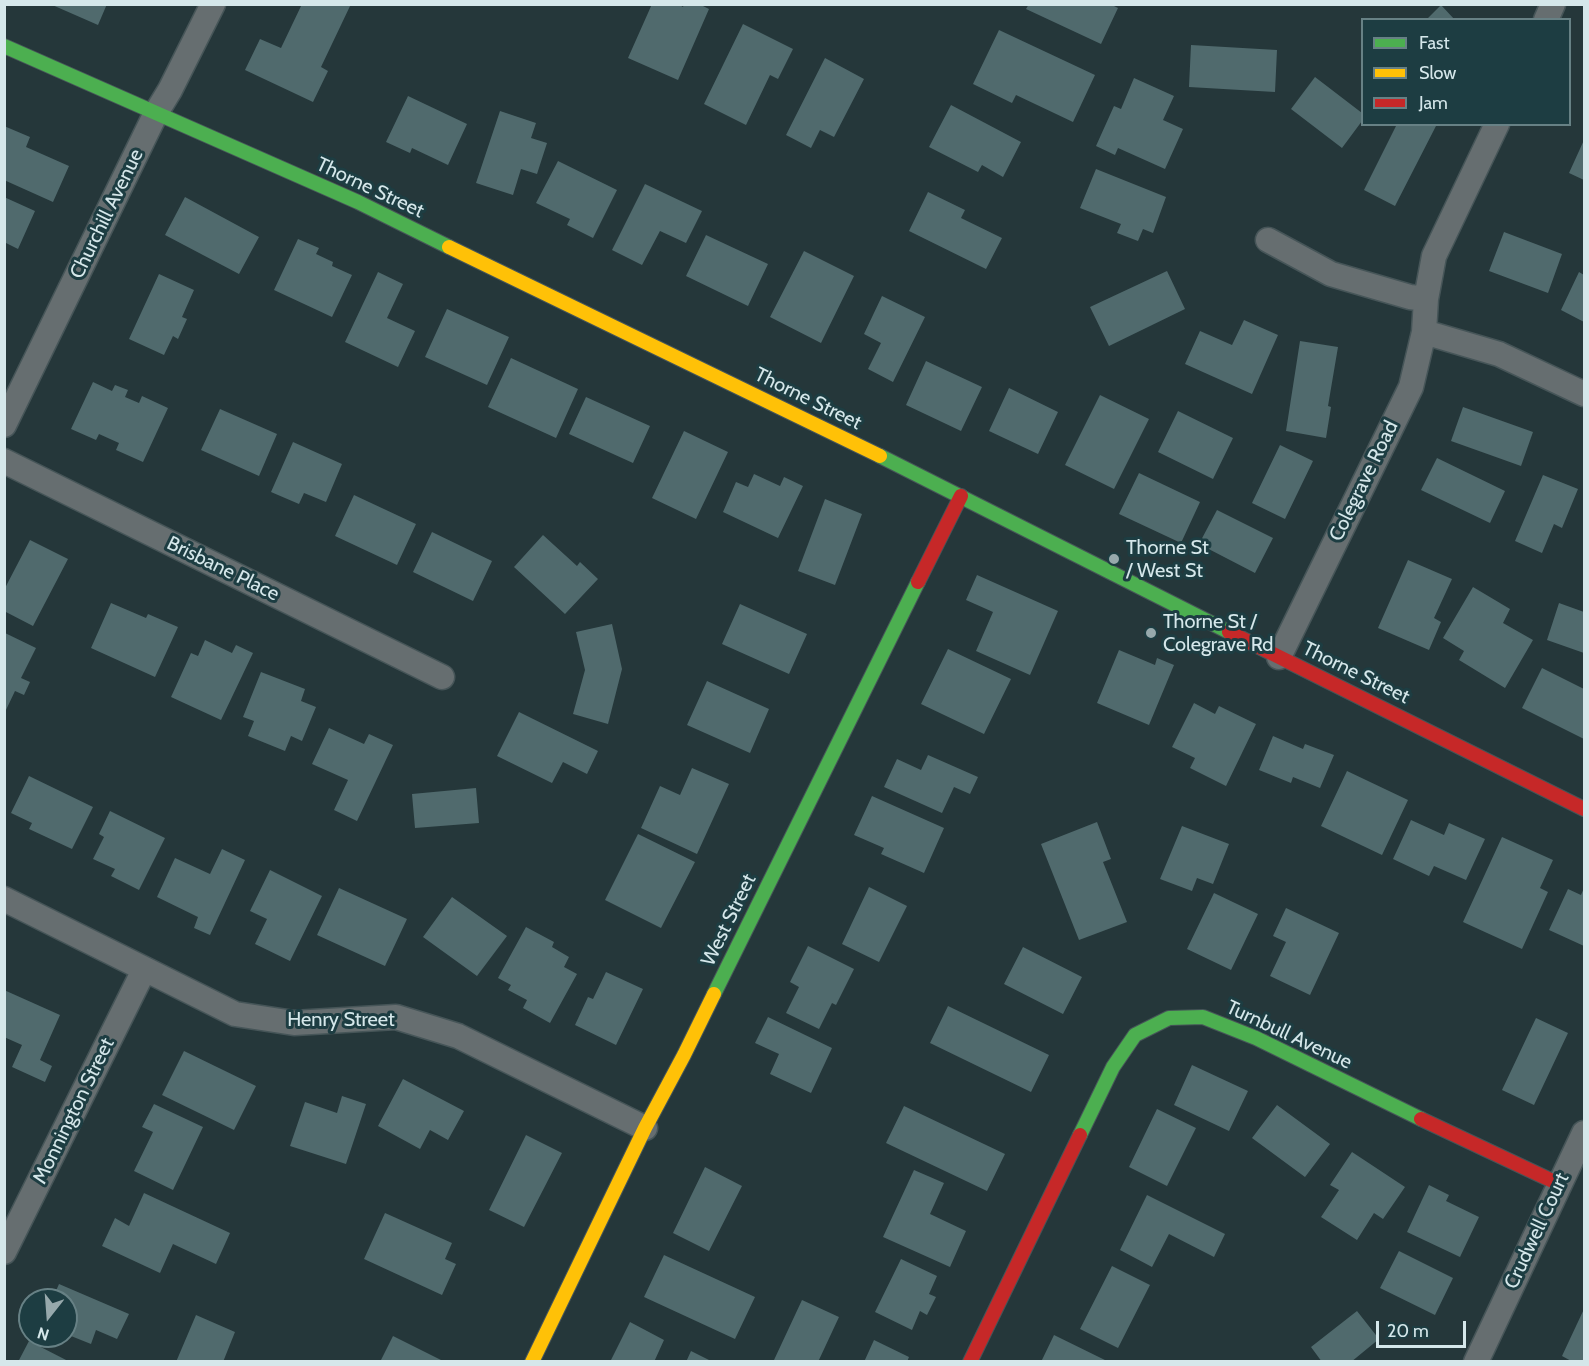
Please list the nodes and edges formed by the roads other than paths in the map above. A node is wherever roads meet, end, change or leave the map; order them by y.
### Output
1 (213, 4) edge
2 (1553, 4) edge
3 (1547, 18) edge
4 (4, 46) edge
5 (156, 113) junction
6 (1496, 126) edge
7 (1268, 240) dead end
8 (1426, 298) junction
9 (1424, 332) junction
10 (1584, 394) edge
11 (4, 425) edge
12 (4, 461) edge
13 (961, 496) junction
14 (1279, 657) junction
15 (442, 677) dead end
16 (1584, 809) edge
17 (4, 899) edge
18 (144, 970) junction
19 (645, 1128) junction
20 (1584, 1133) edge
21 (1560, 1184) junction
22 (4, 1252) edge
23 (532, 1362) edge
24 (970, 1362) edge
25 (1476, 1362) edge

1 - 5 street, Churchill Avenue
2 - 3 street
4 - 5 street, Thorne Street
5 - 11 street, Churchill Avenue
5 - 13 street, Thorne Street
6 - 8 street, Colegrave Road
7 - 8 street
8 - 9 street, Colegrave Road
9 - 10 street
9 - 14 street, Colegrave Road
12 - 15 street, Brisbane Place
13 - 14 street, Thorne Street
13 - 19 street, West Street
14 - 16 street, Thorne Street
17 - 18 street, Henry Street
18 - 19 street, Henry Street
18 - 22 street, Monnington Street
19 - 23 street, West Street
20 - 21 street, Crudwell Court
21 - 24 street, Turnbull Avenue
21 - 25 street, Crudwell Court

